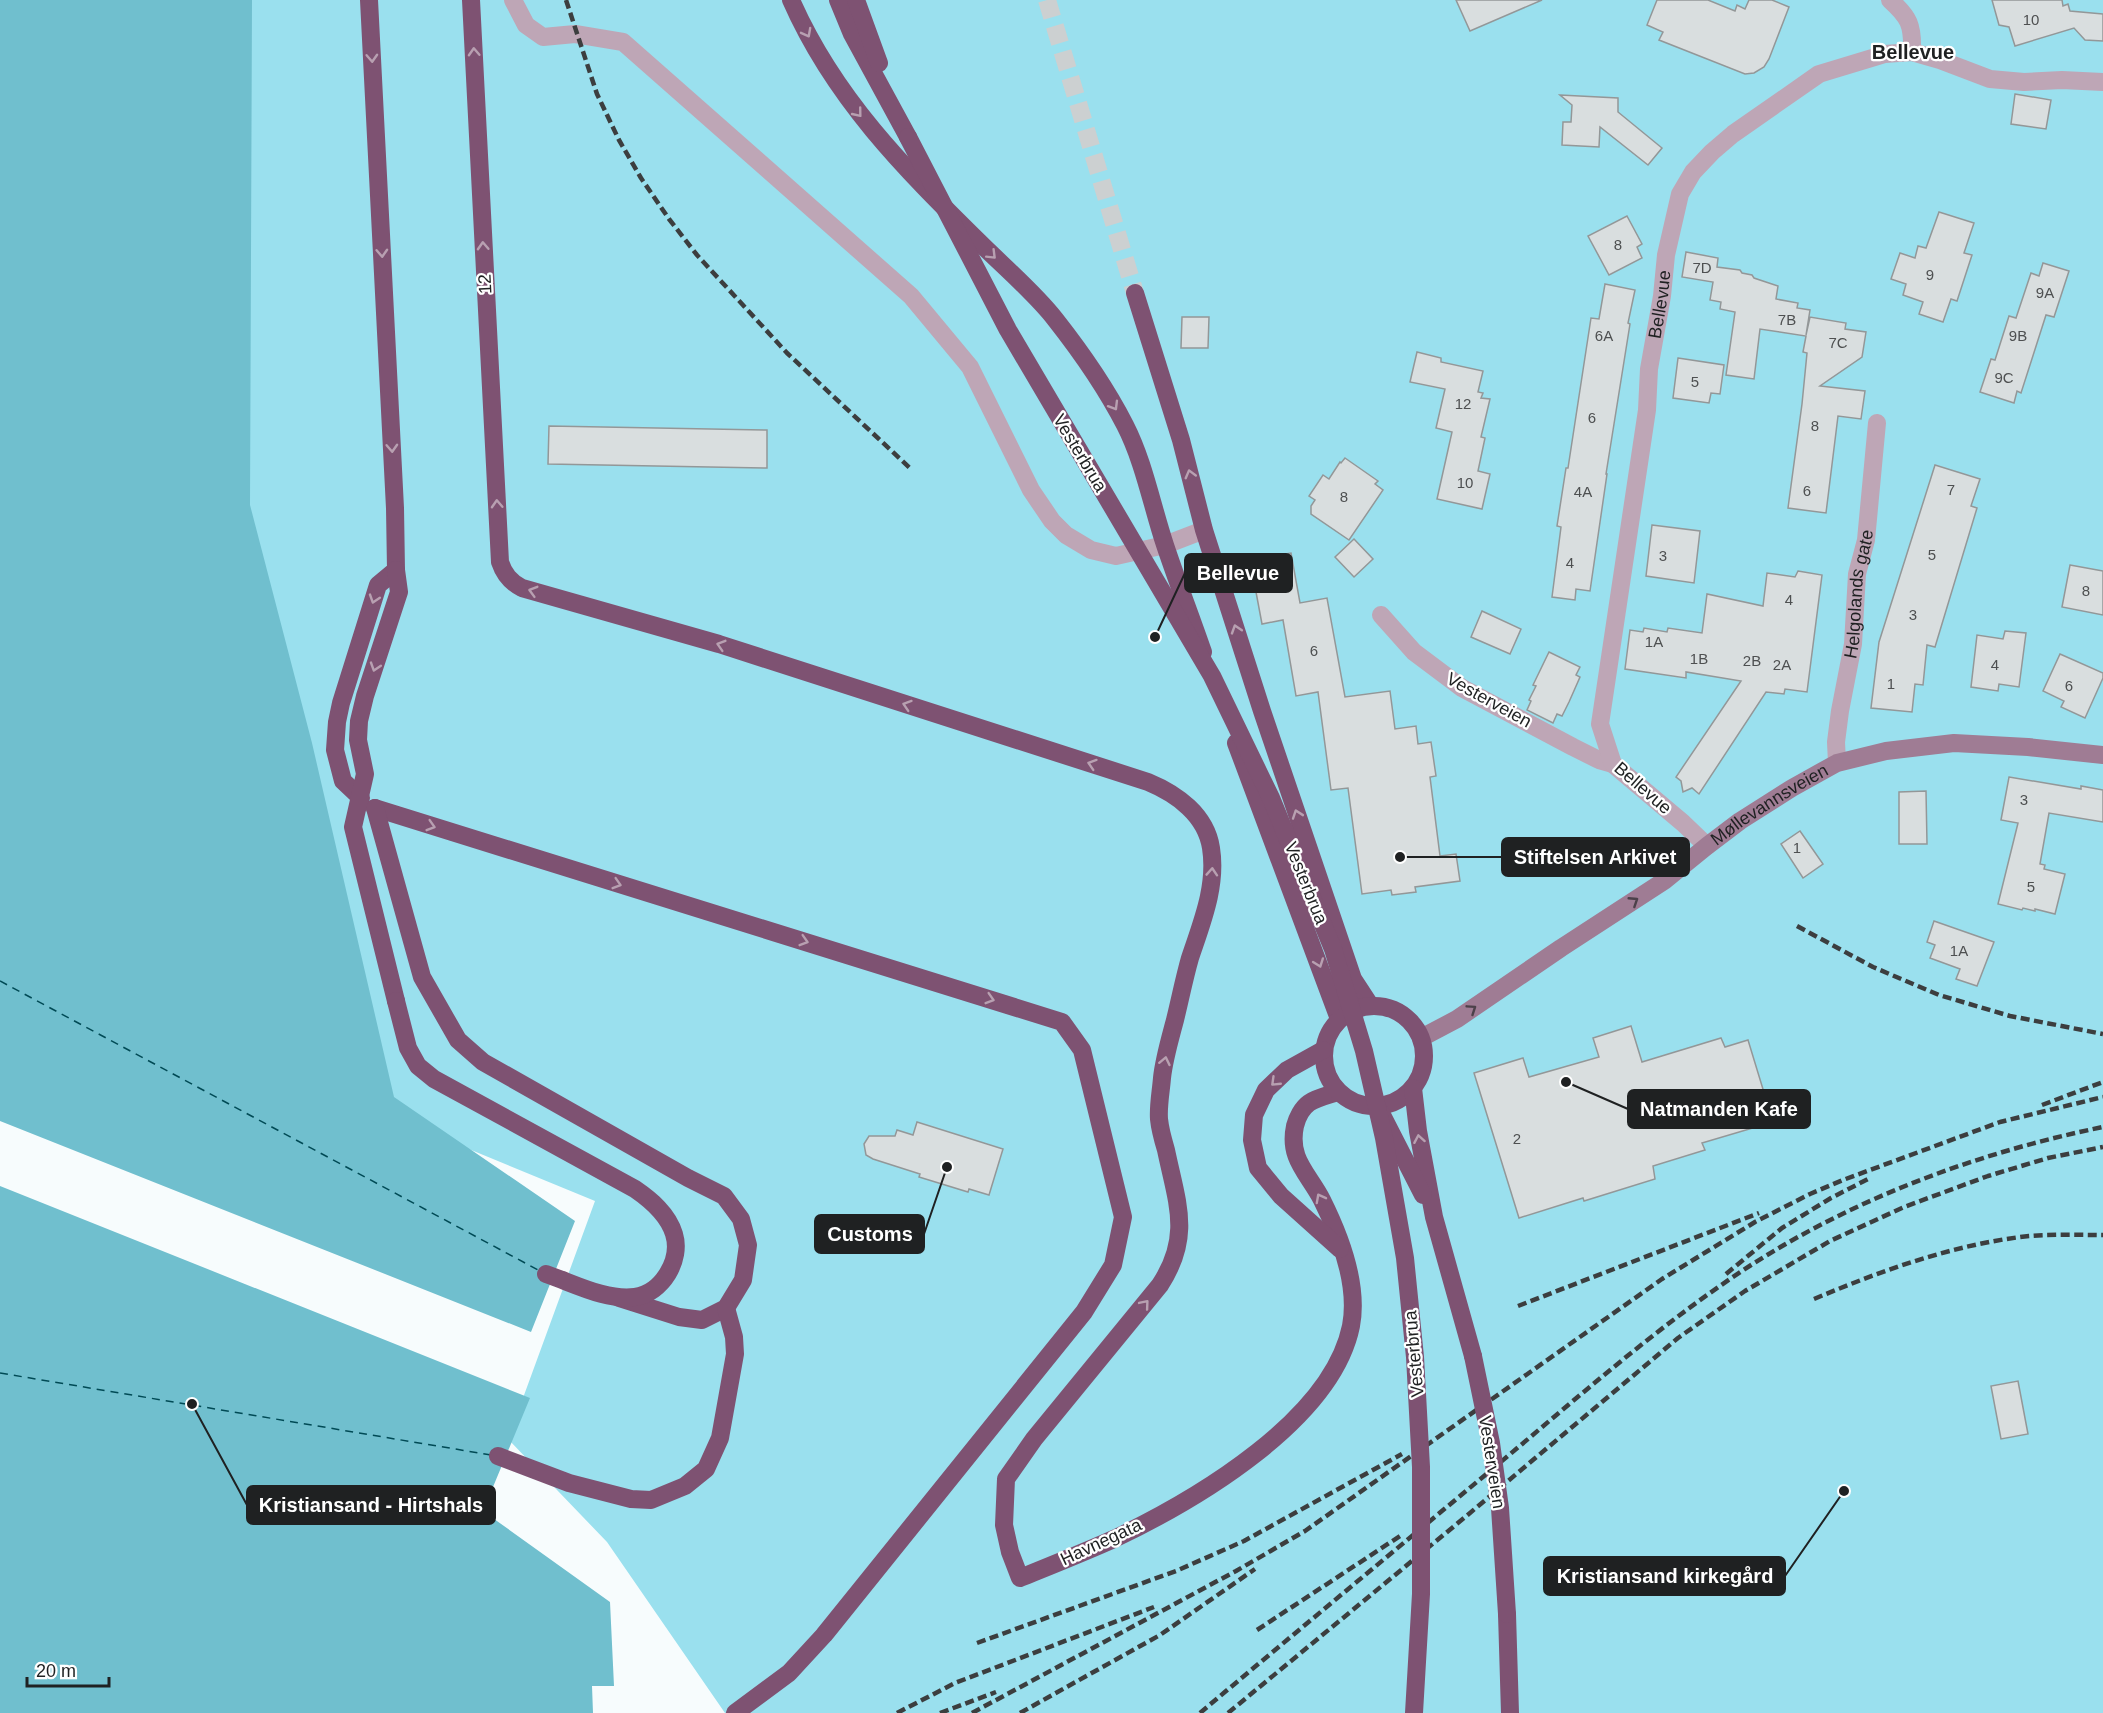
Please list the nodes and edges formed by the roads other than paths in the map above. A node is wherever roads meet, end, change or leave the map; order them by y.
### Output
1 (369, 0) edge
2 (513, 0) edge
3 (791, 0) edge
4 (838, 0) edge
5 (856, 0) edge
6 (1890, 0) edge
7 (471, 3) edge
8 (1912, 52) junction
9 (877, 71) junction
10 (2103, 82) edge
11 (1135, 293) tunnel mouth
12 (1877, 423) dead end
13 (1204, 530) junction
14 (1165, 545) junction
15 (1381, 615) dead end
16 (2103, 755) edge
17 (1837, 763) junction
18 (1613, 764) junction
19 (368, 803) junction
20 (1707, 846) junction
21 (1370, 1005) junction
22 (1339, 1019) junction
23 (1421, 1038) junction
24 (1323, 1050) junction
25 (1413, 1088) junction
26 (1338, 1092) junction
27 (1377, 1106) junction
28 (1434, 1217) junction
29 (1343, 1251) junction
30 (726, 1308) junction
31 (498, 1456) dead end
32 (1020, 1578) joint
33 (735, 1713) edge
34 (1414, 1713) edge
35 (1510, 1713) edge

1 -> 19 highway
2 - 14 street
3 -> 14 highway
4 - 9 highway
5 - 9 highway
6 - 8 street
32 -> 7 highway, 12
8 - 10 street, Bellevue
8 - 18 street, Bellevue
9 - 34 highway, Vesterbrua, bridge
13 -> 11 highway
12 - 17 street, Helgolands gate
13 - 14 street
21 -> 13 highway
14 -> 22 highway
15 - 18 street, Vesterveien
16 - 17 main road, Møllevannsveien
17 - 20 main road, Møllevannsveien
18 - 20 street, Bellevue
19 - 30 highway
19 - 30 highway, bridge
19 -> 33 highway
23 -> 20 main road, Møllevannsveien
21 - 22 highway
21 - 23 highway
22 - 24 highway
23 - 25 highway
24 - 26 highway
24 -> 29 highway
25 - 27 highway
28 -> 25 highway, Vesterveien
26 - 27 highway
29 -> 26 highway
27 - 28 highway, Vesterveien
28 - 35 highway, Vesterveien, bridge
29 - 32 highway, Havnegata
30 - 31 highway

